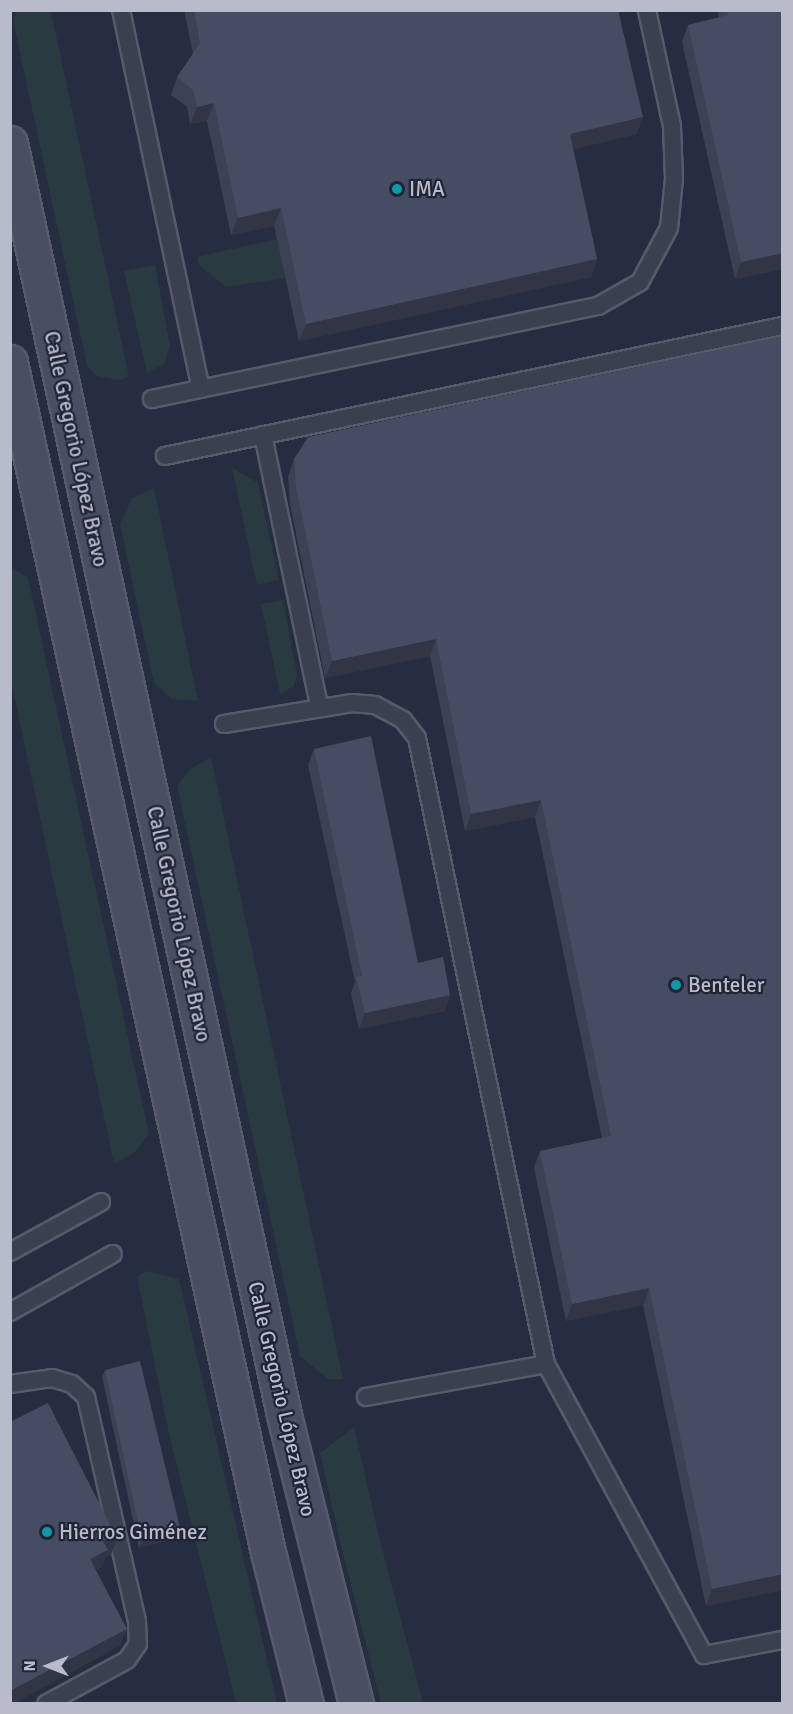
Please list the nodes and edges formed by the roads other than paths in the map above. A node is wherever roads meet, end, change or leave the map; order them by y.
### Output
1 (121, 10) edge
2 (647, 10) edge
3 (10, 142) edge
4 (783, 326) edge
5 (10, 362) edge
6 (201, 389) junction
7 (152, 399) dead end
8 (263, 435) junction
9 (165, 456) dead end
10 (319, 706) junction
11 (224, 724) dead end
12 (101, 1202) dead end
13 (10, 1252) edge
14 (113, 1254) dead end
15 (10, 1312) edge
16 (546, 1364) junction
17 (10, 1384) edge
18 (366, 1397) dead end
19 (783, 1640) edge
20 (46, 1704) edge
21 (306, 1704) edge
22 (356, 1704) edge

1 - 6 lane
2 - 6 lane
3 - 22 main road, Calle Gregorio López Bravo
4 - 8 lane
5 - 21 main road
6 - 7 lane
8 - 9 lane
8 - 10 lane
10 - 11 lane
10 - 16 lane
12 - 13 lane
14 - 15 lane
16 - 18 lane
16 - 19 lane
17 - 20 lane

